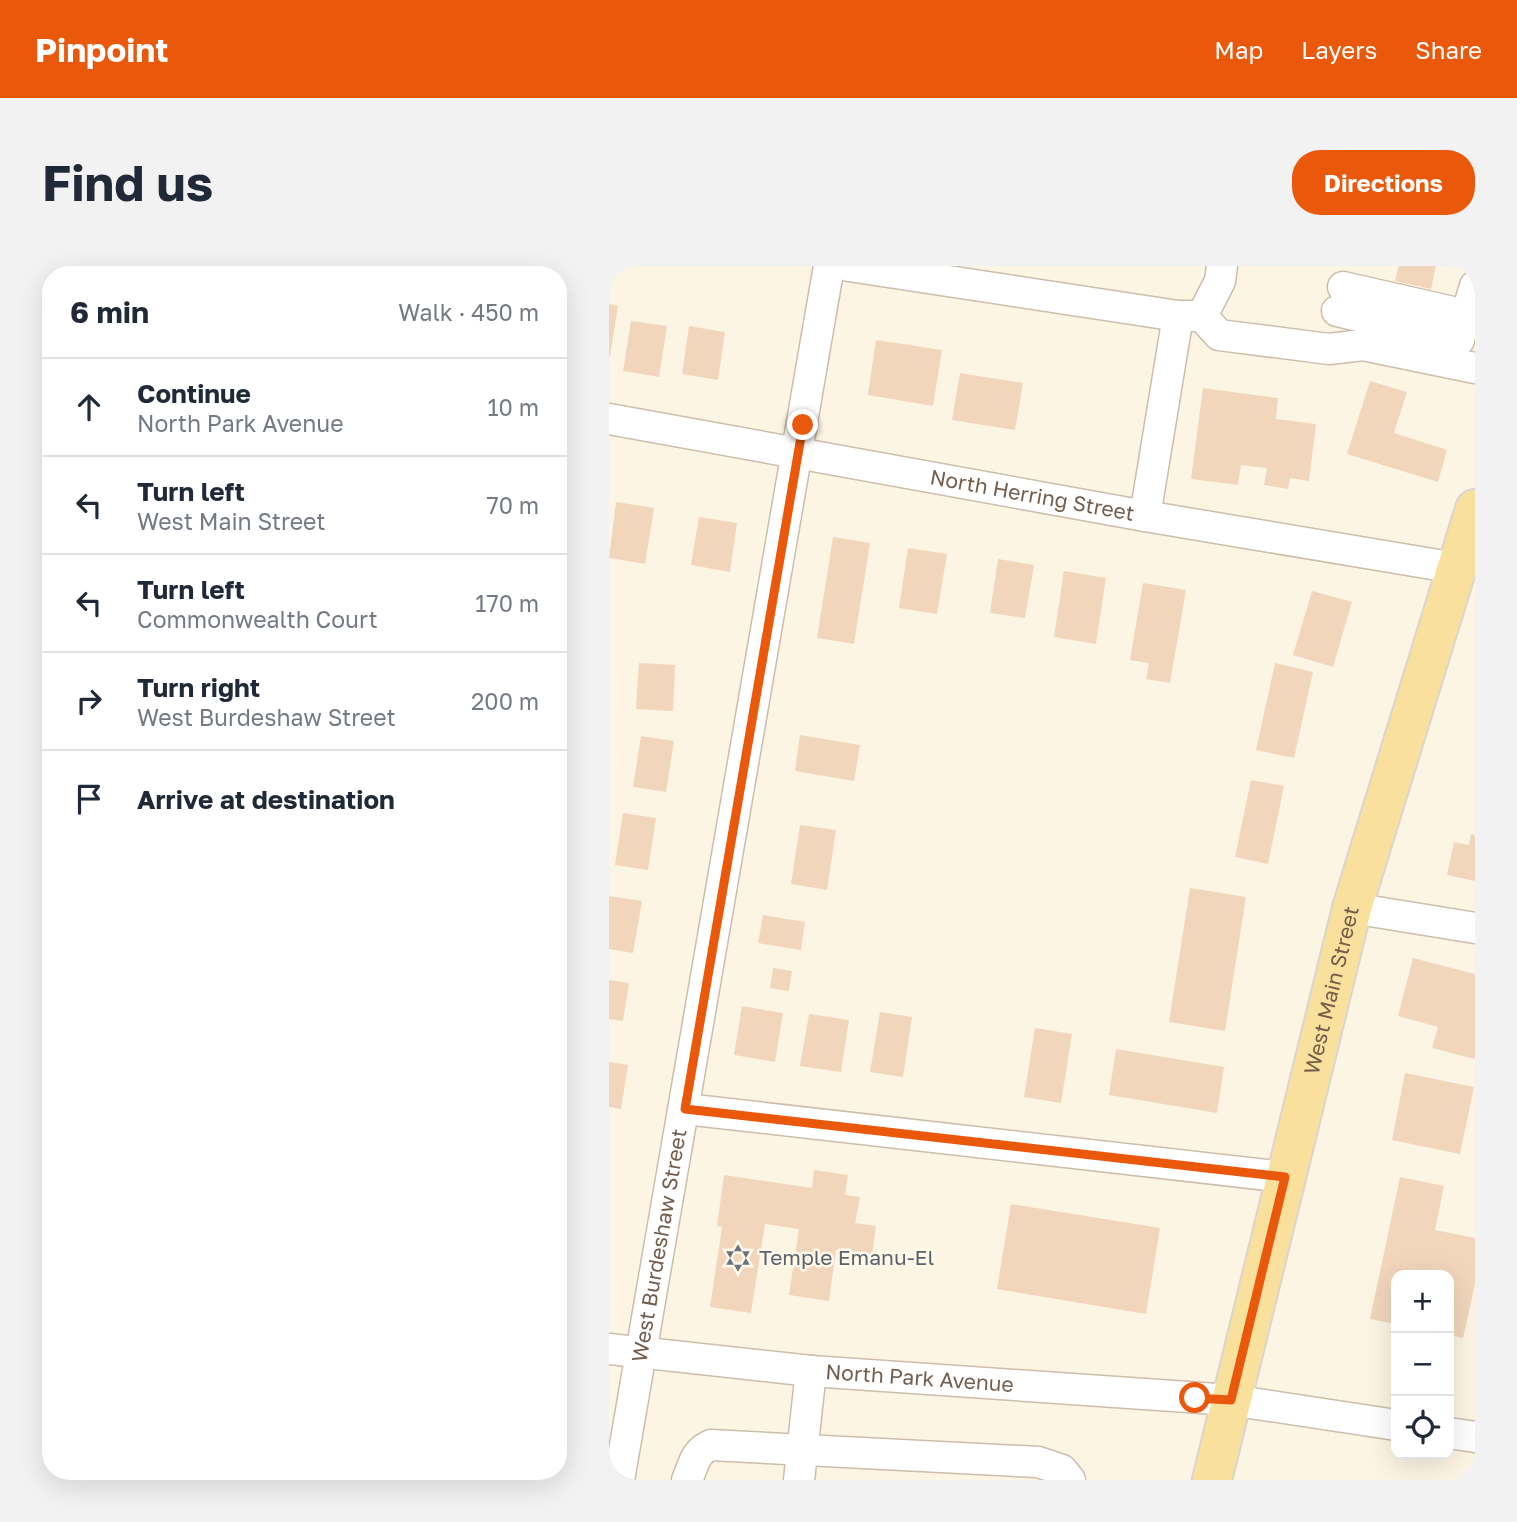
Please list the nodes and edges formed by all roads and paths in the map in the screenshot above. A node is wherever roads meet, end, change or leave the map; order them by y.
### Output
1 (829, 266) edge
2 (849, 266) edge
3 (1222, 266) edge
4 (1468, 266) edge
5 (1475, 268) edge
6 (1475, 285) edge
7 (1343, 288) edge
8 (1190, 316) junction
9 (1463, 347) edge
10 (1329, 349) junction
11 (609, 419) edge
12 (798, 452) junction
13 (1475, 509) edge
14 (1145, 516) junction
15 (1456, 568) junction
16 (1352, 908) junction
17 (1475, 928) edge
18 (685, 1109) junction
19 (1285, 1177) junction
20 (609, 1349) edge
21 (641, 1355) junction
22 (811, 1371) junction
23 (1231, 1400) junction
24 (1391, 1424) edge
25 (1454, 1434) edge
26 (1475, 1437) edge
27 (801, 1448) junction
28 (619, 1480) edge
29 (687, 1480) edge
30 (799, 1480) edge
31 (1070, 1480) edge
32 (1212, 1480) edge

1 - 12 street, West Burdeshaw Street
2 - 8 street
3 - 8 street
4 - 5 street
6 - 9 street
7 - 9 street
7 - 10 street
8 - 10 street
8 - 14 street
9 - 10 street
11 - 12 street, North Herring Street
12 - 14 street, North Herring Street
12 - 18 street, West Burdeshaw Street
13 - 15 main road, West Main Street
14 - 15 street, North Herring Street
15 - 16 main road, West Main Street
16 - 17 street
16 - 19 main road, West Main Street
18 - 19 street
18 - 21 street, West Burdeshaw Street
19 - 23 main road, West Main Street
20 - 21 street, North Park Avenue
21 - 22 street, North Park Avenue
21 - 28 street, West Burdeshaw Street
22 - 23 street, North Park Avenue
22 - 27 street
23 - 24 street, North Park Avenue
23 - 32 main road, West Main Street
25 - 26 street
27 - 29 street
27 - 30 street
27 - 31 street

